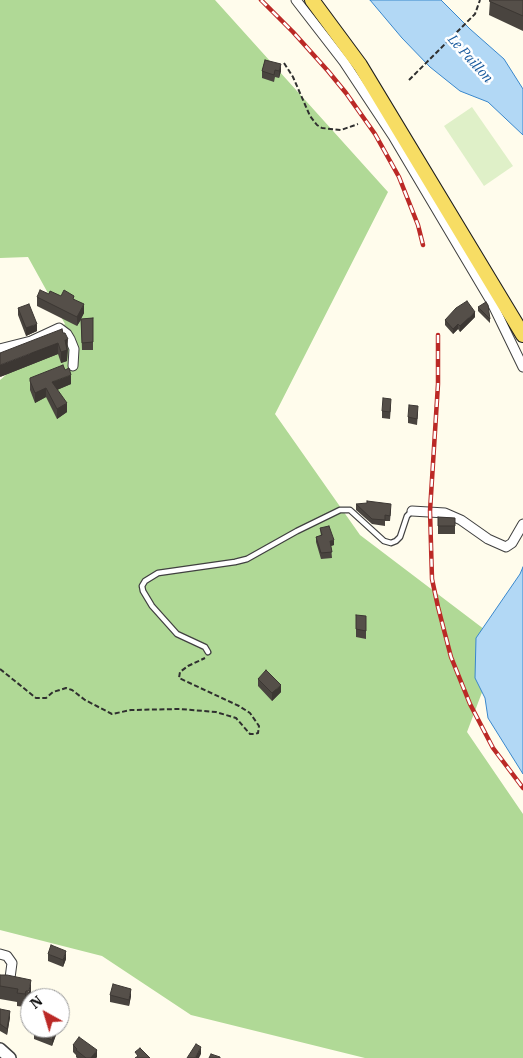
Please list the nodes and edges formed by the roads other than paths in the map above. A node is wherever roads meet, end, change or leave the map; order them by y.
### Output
1 (296, 0) edge
2 (312, 0) edge
3 (321, 0) edge
4 (523, 323) edge
5 (523, 334) edge
6 (0, 349) edge
7 (73, 366) dead end
8 (523, 367) edge
9 (412, 511) joint
10 (523, 524) edge
11 (208, 652) road end
12 (0, 954) edge
13 (0, 983) edge
14 (0, 1049) edge
15 (10, 1058) edge

1 - 8 street
2 - 5 main road
3 - 4 main road
6 - 7 street
9 - 10 street
9 - 11 lane
12 - 13 street
14 - 15 street

